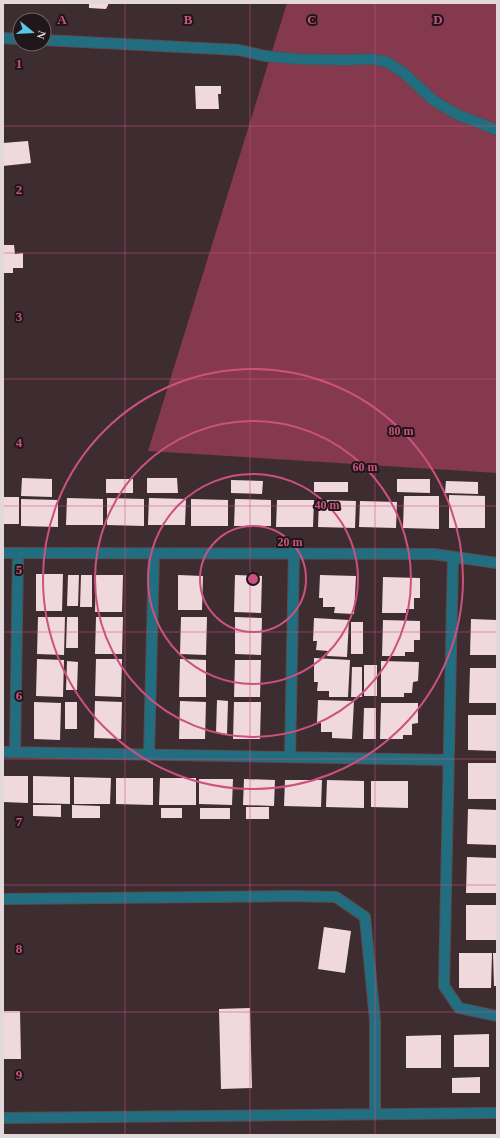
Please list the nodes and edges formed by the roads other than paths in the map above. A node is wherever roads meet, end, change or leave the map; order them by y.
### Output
1 (52, 40) edge
2 (497, 130) edge
3 (3, 553) edge
4 (18, 553) junction
5 (154, 553) junction
6 (294, 553) junction
7 (453, 557) junction
8 (497, 563) edge
9 (3, 752) edge
10 (15, 752) junction
11 (149, 755) junction
12 (290, 757) junction
13 (449, 760) junction
14 (3, 899) edge
15 (497, 1016) edge
16 (497, 1113) edge
17 (375, 1114) junction
18 (3, 1118) edge

1 - 2 street
3 - 4 street
4 - 5 street
4 - 10 street
5 - 6 street
5 - 11 street
6 - 7 street
6 - 12 street
7 - 8 street
7 - 13 street
9 - 10 street
10 - 11 street
11 - 12 street
12 - 13 street
13 - 15 street
14 - 17 street
16 - 17 street
17 - 18 street

